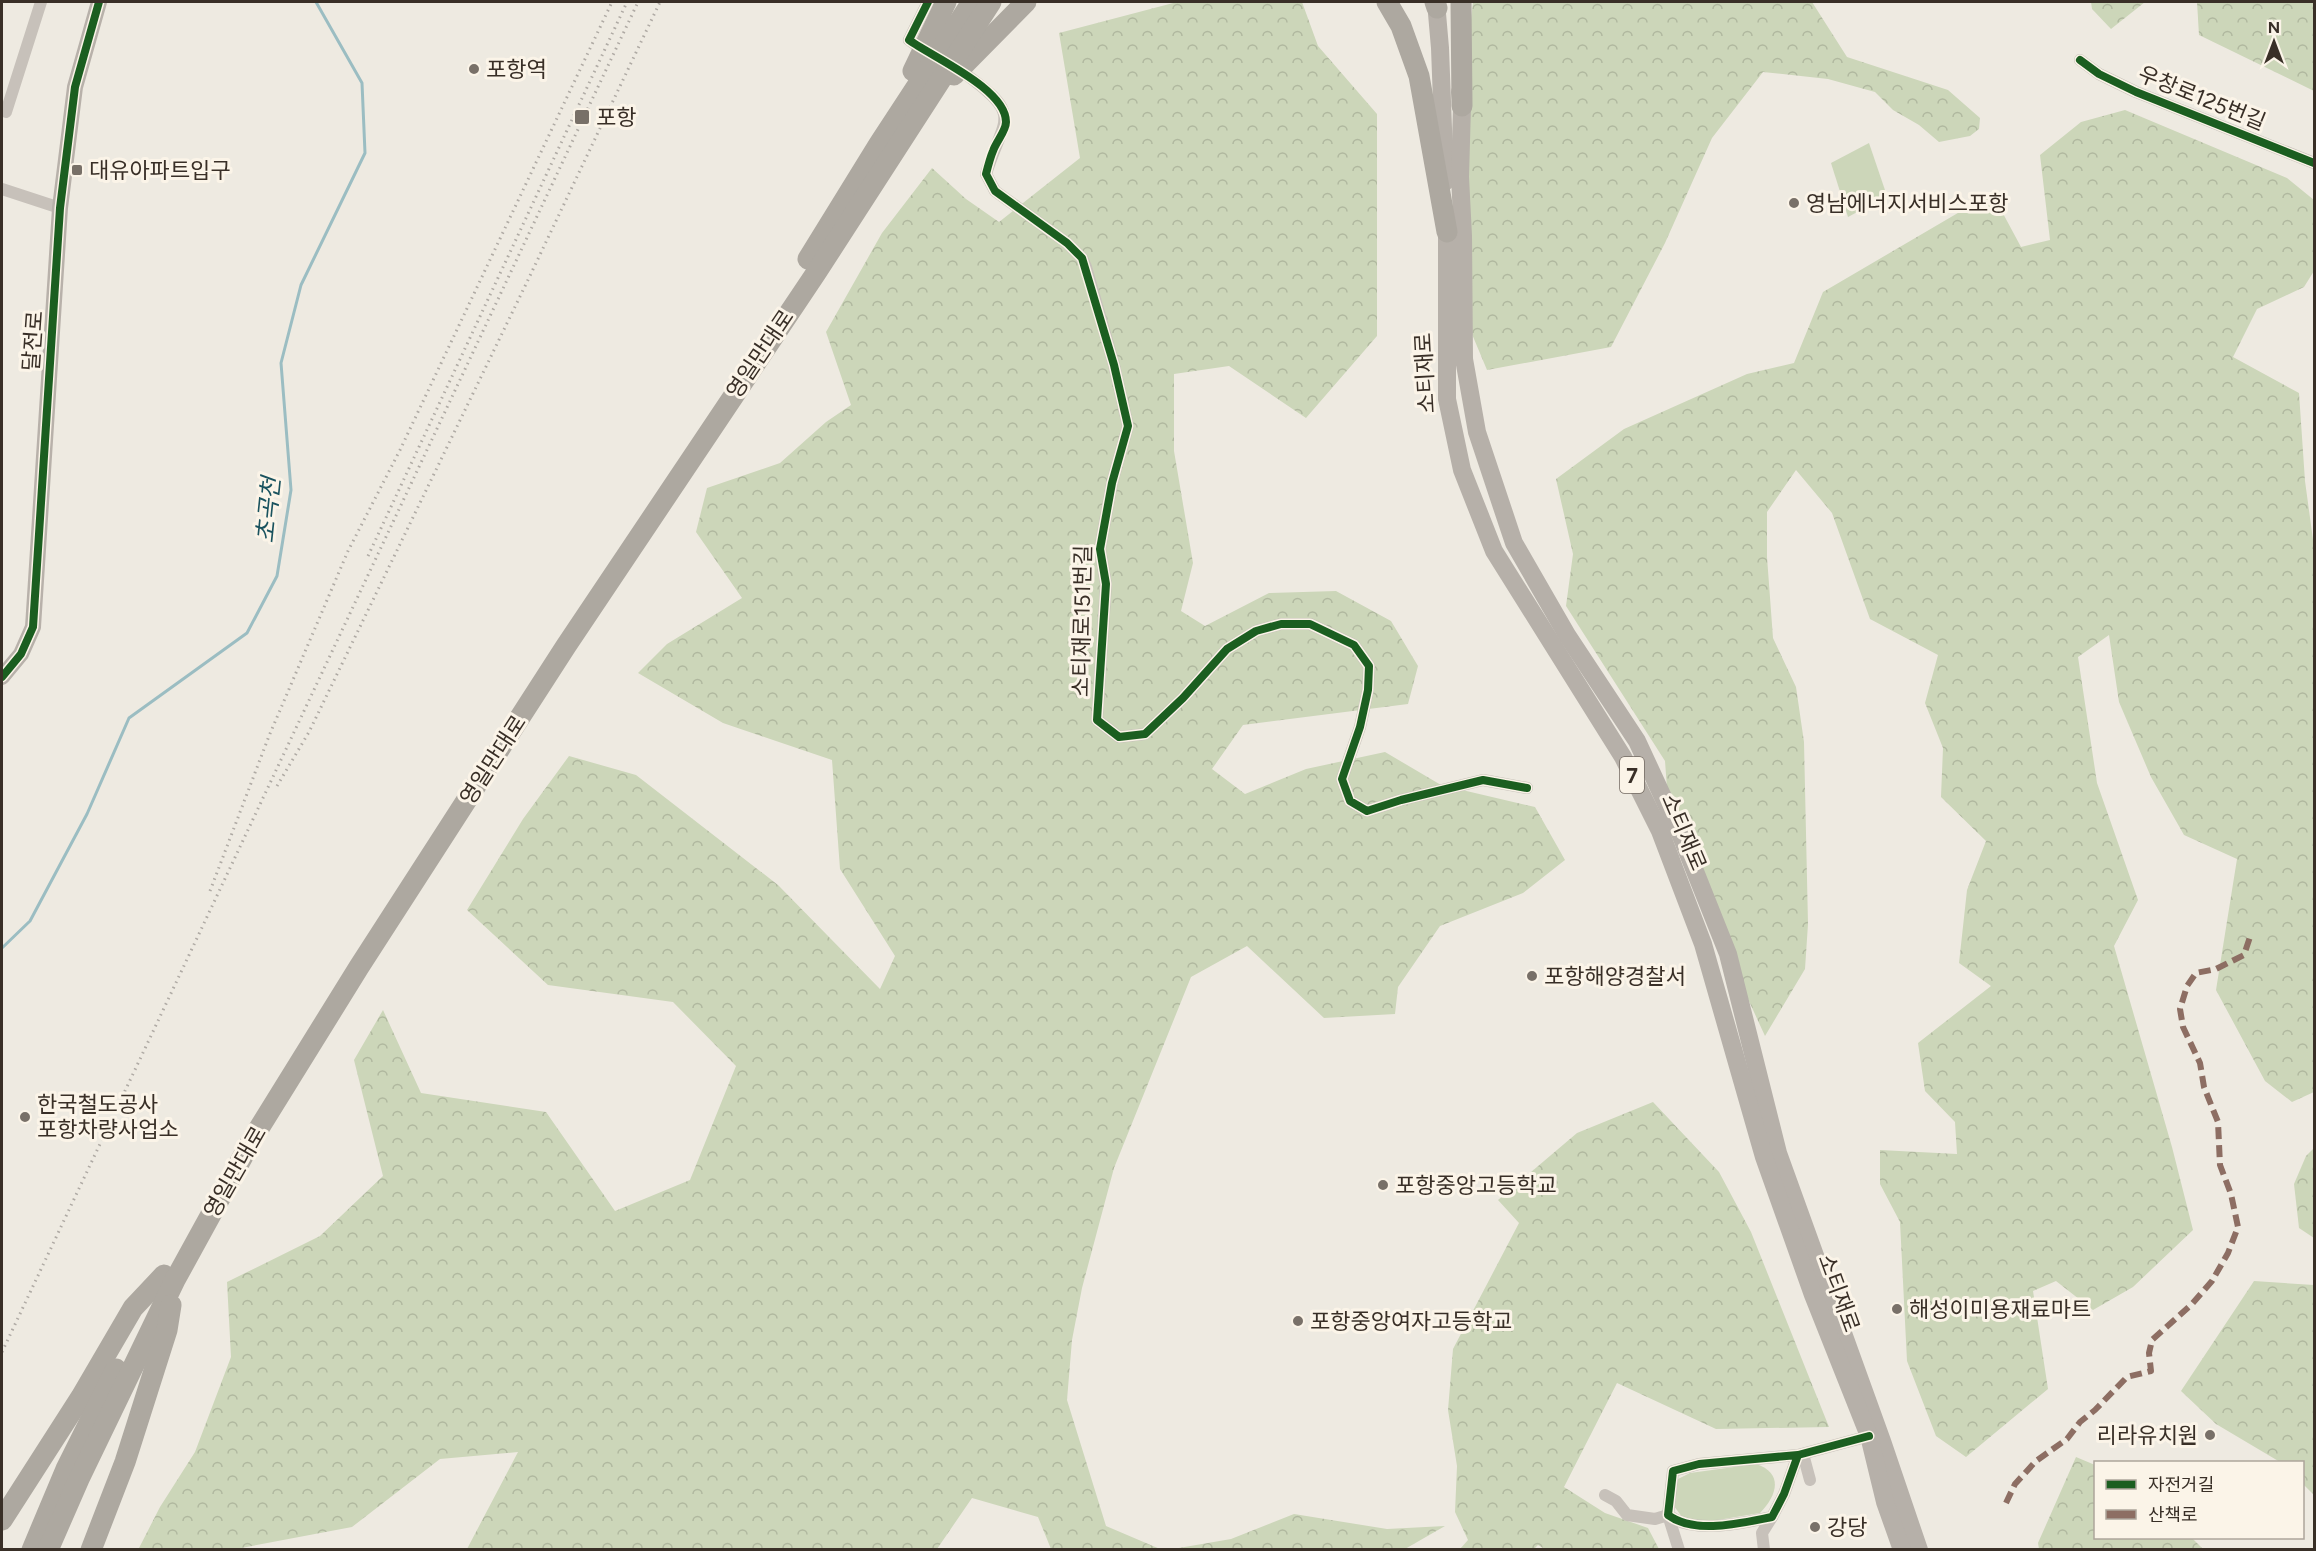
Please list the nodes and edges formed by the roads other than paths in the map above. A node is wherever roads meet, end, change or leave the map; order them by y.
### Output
1 (41, 2) edge
2 (89, 2) edge
3 (99, 2) edge
4 (928, 2) edge
5 (946, 2) edge
6 (972, 2) edge
7 (991, 2) edge
8 (1026, 2) edge
9 (1388, 2) edge
10 (1461, 2) edge
11 (1439, 3) edge
12 (920, 48) dead end
13 (2080, 60) dead end
14 (968, 76) dead end
15 (1462, 106) junction
16 (4, 111) edge
17 (918, 112) junction
18 (879, 144) junction
19 (2314, 163) edge
20 (2, 189) edge
21 (60, 208) junction
22 (1447, 232) junction
23 (2, 677) edge
24 (1527, 788) dead end
25 (170, 1278) junction
26 (1869, 1436) junction
27 (1801, 1454) junction
28 (1810, 1480) dead end
29 (1605, 1495) dead end
30 (1668, 1515) junction
31 (1772, 1517) junction
32 (2, 1520) edge
33 (32, 1550) edge
34 (48, 1550) edge
35 (91, 1550) edge
36 (1679, 1550) edge
37 (1764, 1550) edge
38 (1902, 1550) edge
39 (1919, 1550) edge

1 - 16 street
2 - 21 street, 달전로
3 - 21 street, 달전로
4 - 12 street
5 - 18 highway
6 - 18 highway, 영일만대로
7 - 17 highway, 영일만대로
8 - 17 highway
9 - 22 highway
10 - 15 highway
11 - 15 main road, 소티재로 / 7
11 - 22 main road, 소티재로 / 7
13 - 19 street, 우창로125번길
14 - 24 street, 소티재로151번길
15 - 39 main road, 소티재로 / 7
17 - 25 highway, 영일만대로
18 - 25 highway, 영일만대로
20 - 21 street
21 - 23 street, 달전로
22 - 26 main road, 소티재로 / 7
25 - 32 highway
25 - 33 highway, 영일만대로
25 - 34 highway, 영일만대로
25 - 35 highway
26 - 27 street
26 - 38 main road, 소티재로 / 7
27 - 28 street
27 - 30 street
27 - 31 street
29 - 30 street
30 - 31 street
30 - 36 street
31 - 37 street

